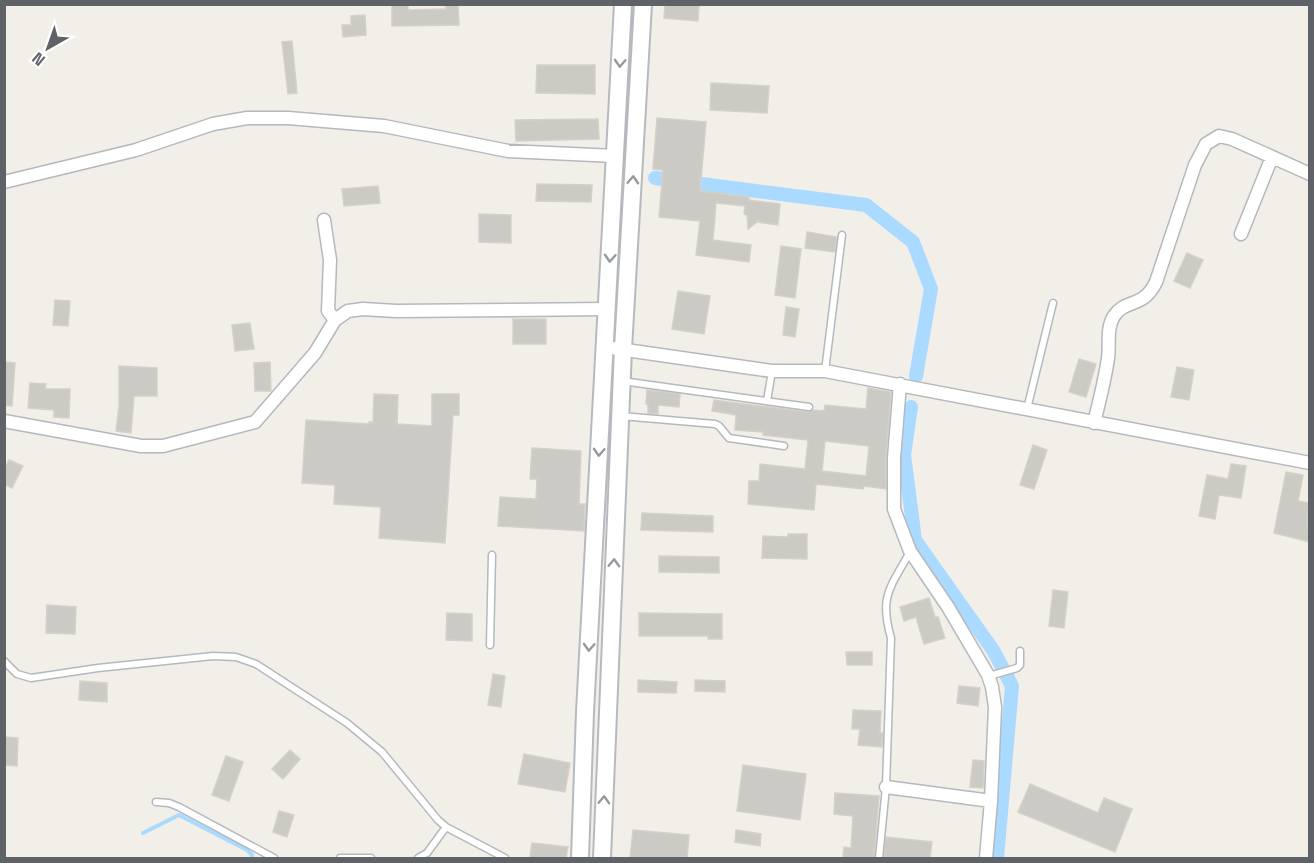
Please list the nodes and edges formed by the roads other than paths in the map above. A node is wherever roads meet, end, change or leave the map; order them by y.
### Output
1 (623, 4) edge
2 (644, 4) edge
3 (615, 156) junction
4 (1272, 157) junction
5 (1310, 174) edge
6 (4, 182) edge
7 (324, 220) dead end
8 (1240, 234) dead end
9 (842, 235) dead end
10 (1053, 303) dead end
11 (607, 309) junction
12 (335, 320) junction
13 (605, 347) junction
14 (623, 349) junction
15 (772, 371) junction
16 (825, 371) junction
17 (622, 381) junction
18 (900, 384) junction
19 (767, 401) junction
20 (808, 407) dead end
21 (1027, 409) junction
22 (620, 416) junction
23 (4, 421) edge
24 (1094, 423) junction
25 (784, 446) dead end
26 (1310, 463) edge
27 (910, 551) junction
28 (492, 555) dead end
29 (490, 645) dead end
30 (1020, 651) dead end
31 (4, 661) edge
32 (989, 676) junction
33 (886, 788) junction
34 (991, 801) junction
35 (156, 802) dead end
36 (446, 826) junction
37 (274, 858) edge
38 (340, 858) edge
39 (371, 858) edge
40 (418, 858) edge
41 (505, 858) edge
42 (580, 858) edge
43 (602, 858) edge
44 (879, 858) edge
45 (986, 858) edge

1 -> 3 main road
14 -> 2 main road
3 - 6 street
3 -> 11 main road
4 - 5 street
4 - 8 street
4 - 24 street
7 - 12 street
9 - 16 lane
10 - 21 lane
11 - 12 street
11 - 13 main road
12 - 23 street
13 - 14 street
13 -> 42 main road
14 - 15 street
14 - 17 main road
15 - 16 street
15 - 19 lane
16 - 18 street
17 - 19 lane
17 - 22 main road
18 - 21 street
18 - 27 street
19 - 20 lane
21 - 24 street
22 - 25 lane
43 -> 22 main road
24 - 26 street
27 - 32 street
27 - 33 lane
28 - 29 lane
30 - 32 lane
31 - 36 lane
32 - 34 street
33 - 34 street
33 - 44 lane
34 - 45 street
35 - 37 lane
36 - 40 lane
36 - 41 lane
38 - 39 lane

